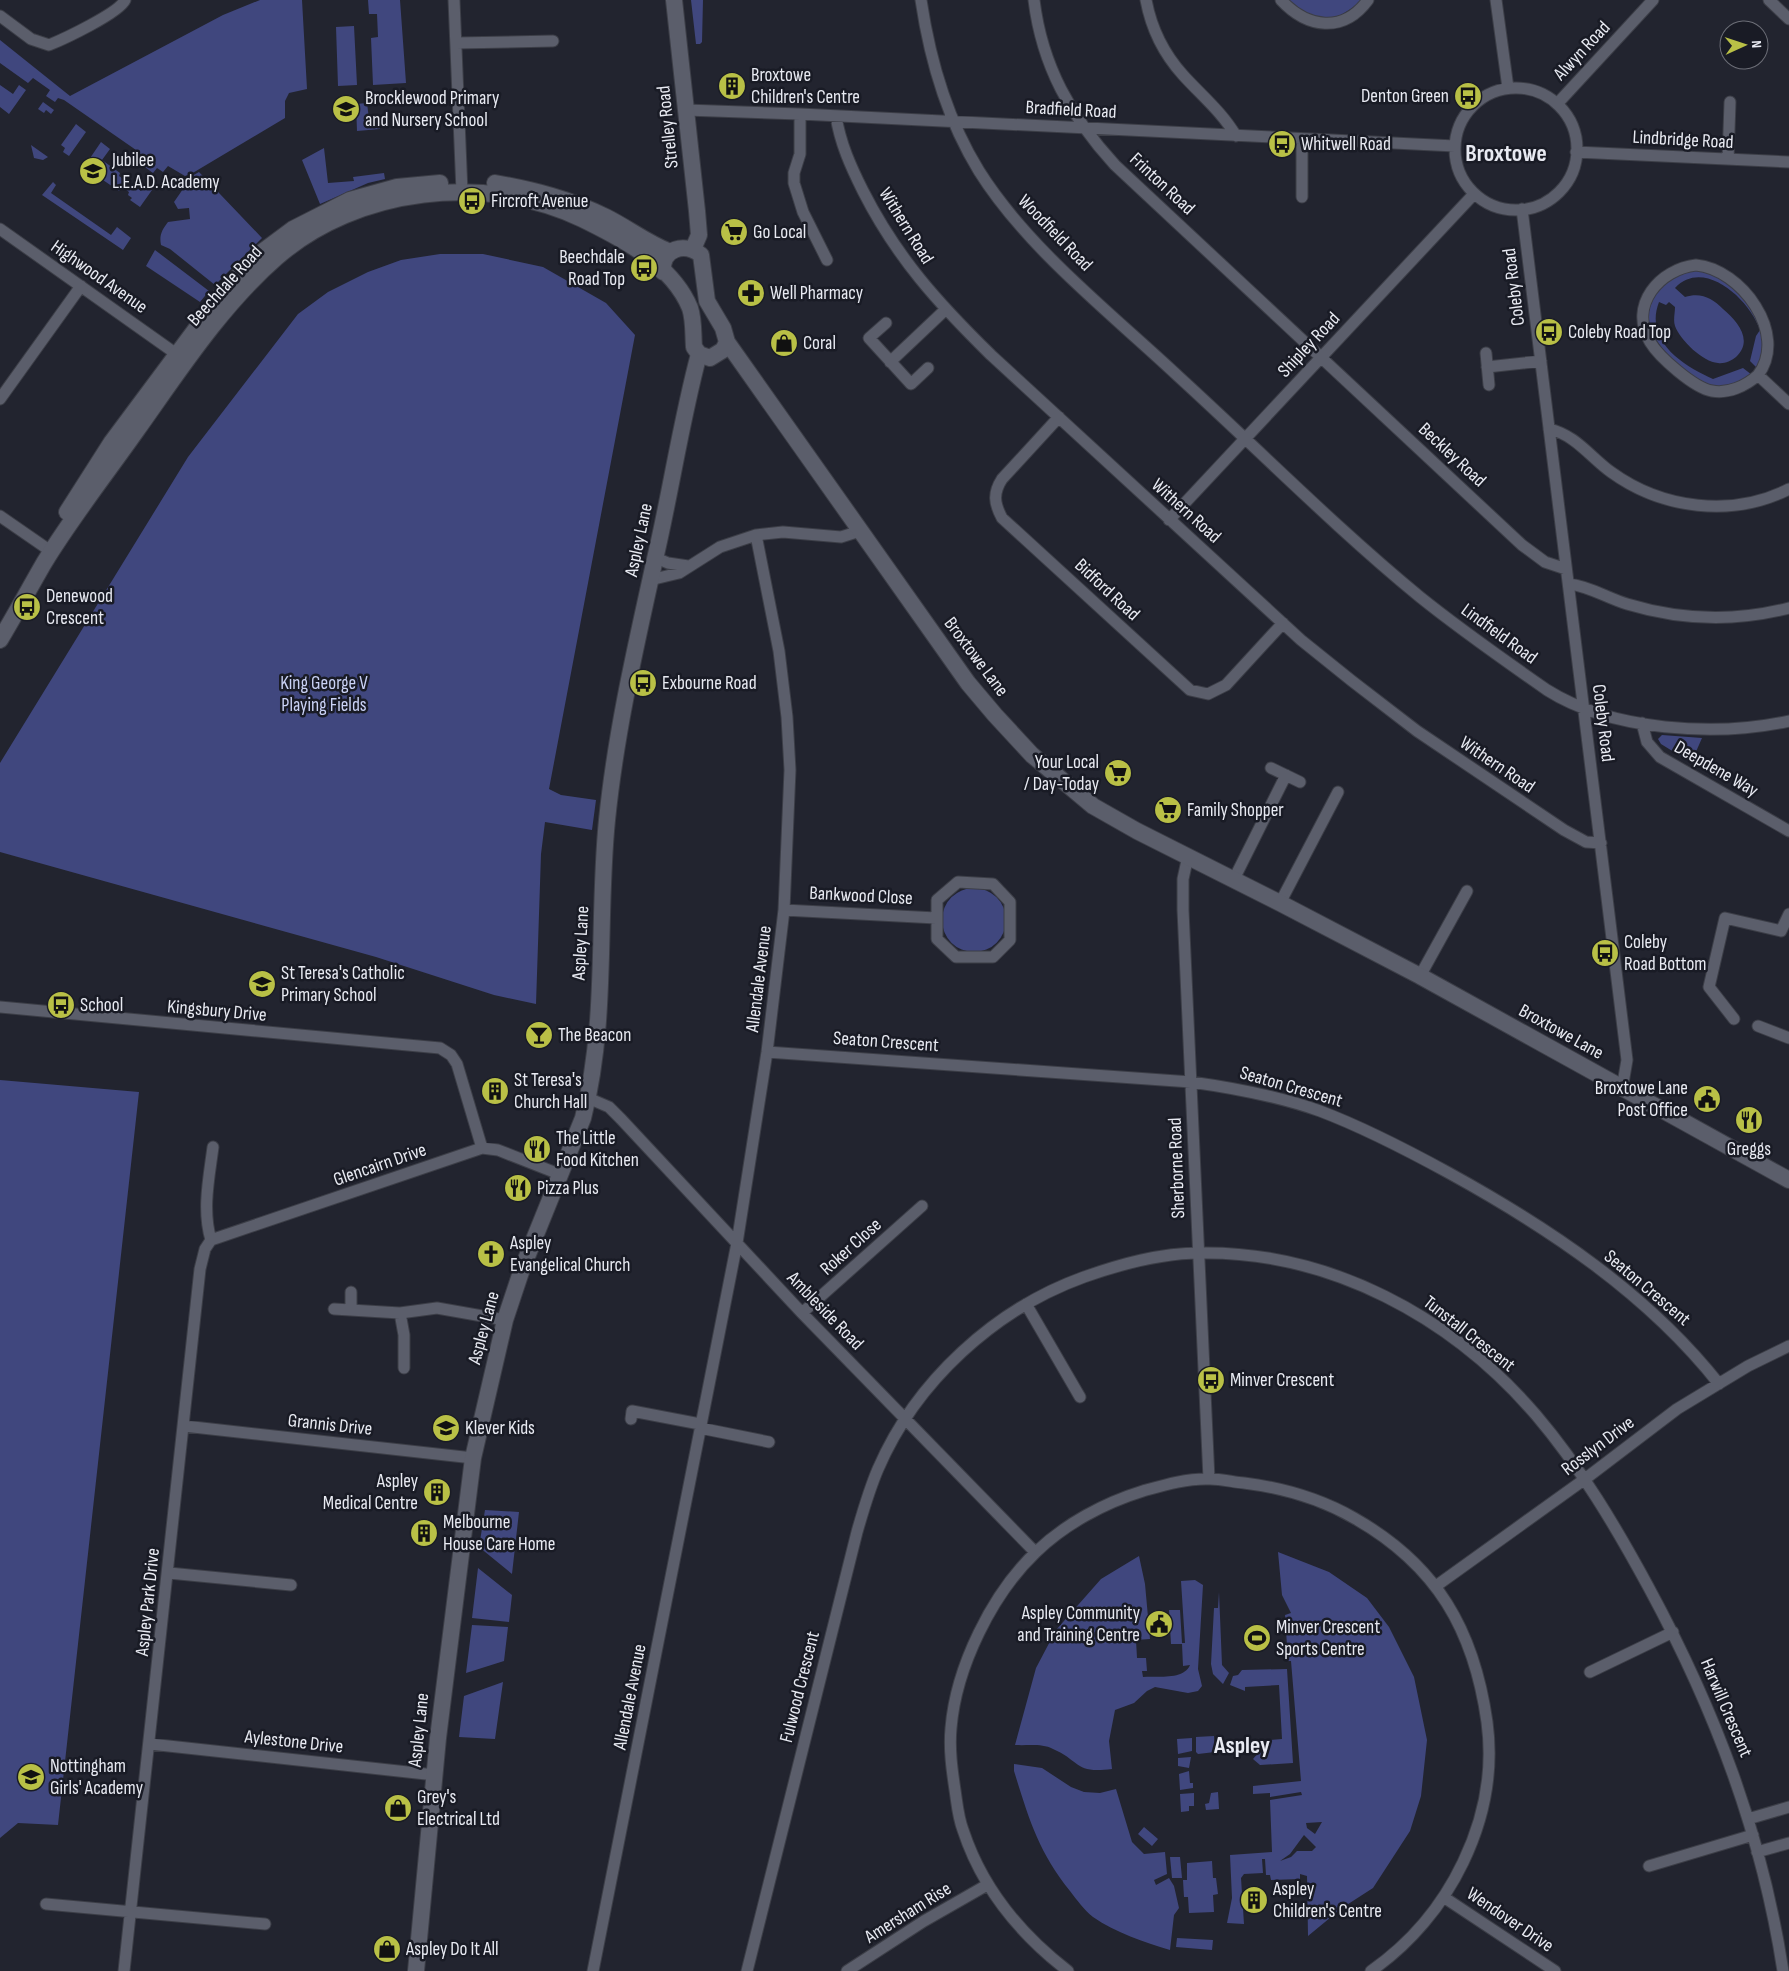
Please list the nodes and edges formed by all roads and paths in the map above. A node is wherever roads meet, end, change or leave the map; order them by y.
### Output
1 (125, 0) edge
2 (454, 0) edge
3 (674, 0) edge
4 (921, 0) edge
5 (1034, 0) edge
6 (1146, 0) edge
7 (1281, 0) edge
8 (1368, 0) edge
9 (1496, 0) edge
10 (1653, 0) edge
11 (1769, 0) edge
12 (0, 16) edge
13 (1789, 19) edge
14 (554, 41) dead end
15 (456, 43) junction
16 (1508, 88) junction
17 (1730, 102) dead end
18 (1557, 104) junction
19 (686, 110) junction
20 (800, 114) junction
21 (836, 116) junction
22 (952, 121) junction
23 (1084, 128) junction
24 (1236, 136) junction
25 (1302, 139) junction
26 (1455, 146) junction
27 (1576, 152) junction
28 (1728, 159) junction
29 (1789, 162) edge
30 (462, 187) junction
31 (1474, 194) junction
32 (1302, 197) dead end
33 (1522, 209) junction
34 (0, 229) edge
35 (694, 249) junction
36 (670, 252) junction
37 (827, 260) dead end
38 (663, 272) junction
39 (81, 286) junction
40 (945, 310) junction
41 (886, 323) dead end
42 (727, 342) junction
43 (1486, 353) dead end
44 (699, 354) junction
45 (1321, 357) junction
46 (182, 358) junction
47 (1541, 361) junction
48 (890, 362) junction
49 (1487, 367) junction
50 (928, 368) dead end
51 (1758, 375) junction
52 (1489, 385) dead end
53 (0, 399) edge
54 (1789, 404) edge
55 (1059, 417) junction
56 (1549, 430) junction
57 (1246, 438) junction
58 (1789, 489) edge
59 (0, 516) edge
60 (1170, 520) junction
61 (860, 530) junction
62 (756, 535) junction
63 (48, 549) junction
64 (656, 558) junction
65 (688, 566) junction
66 (1566, 569) junction
67 (650, 580) junction
68 (1569, 584) junction
69 (1789, 608) edge
70 (0, 620) edge
71 (1283, 623) junction
72 (0, 640) edge
73 (1584, 709) junction
74 (1789, 721) edge
75 (1642, 722) junction
76 (1271, 768) dead end
77 (1286, 775) junction
78 (1300, 782) dead end
79 (1338, 792) dead end
80 (1789, 831) edge
81 (1601, 843) junction
82 (1188, 856) junction
83 (1234, 879) junction
84 (1467, 891) dead end
85 (1280, 902) junction
86 (784, 910) junction
87 (1789, 914) edge
88 (936, 918) junction
89 (1785, 934) edge
90 (1420, 976) junction
91 (0, 1007) edge
92 (1734, 1019) dead end
93 (1758, 1026) dead end
94 (1789, 1038) edge
95 (767, 1052) junction
96 (1191, 1082) junction
97 (1622, 1089) junction
98 (588, 1098) junction
99 (213, 1147) dead end
100 (482, 1148) junction
101 (559, 1174) junction
102 (1789, 1180) edge
103 (922, 1206) dead end
104 (212, 1240) junction
105 (737, 1243) junction
106 (1198, 1252) junction
107 (351, 1292) dead end
108 (1026, 1304) junction
109 (334, 1309) dead end
110 (351, 1310) junction
111 (400, 1312) junction
112 (802, 1314) junction
113 (505, 1320) junction
114 (1789, 1346) edge
115 (404, 1368) dead end
116 (1719, 1384) junction
117 (1080, 1397) dead end
118 (631, 1419) dead end
119 (906, 1419) junction
120 (184, 1426) junction
121 (700, 1426) junction
122 (769, 1442) dead end
123 (473, 1458) junction
124 (1209, 1479) junction
125 (1585, 1479) junction
126 (1035, 1552) junction
127 (169, 1573) junction
128 (291, 1585) dead end
129 (1436, 1586) junction
130 (1673, 1632) junction
131 (1590, 1672) dead end
132 (150, 1744) junction
133 (435, 1776) junction
134 (1789, 1807) edge
135 (1748, 1819) junction
136 (1753, 1835) junction
137 (1789, 1843) edge
138 (1757, 1852) junction
139 (1649, 1866) dead end
140 (987, 1885) junction
141 (1445, 1898) junction
142 (46, 1904) dead end
143 (131, 1911) junction
144 (265, 1924) dead end
145 (124, 1971) edge
146 (416, 1971) edge
147 (593, 1971) edge
148 (747, 1971) edge
149 (847, 1971) edge
150 (1068, 1971) edge
151 (1370, 1971) edge
152 (1556, 1971) edge
153 (1783, 1971) edge

1 - 12 street
2 - 15 street
3 - 19 main road, Strelley Road
4 - 22 street, Woodfield Road
5 - 23 street, Frinton Road
6 - 24 street
7 - 8 street
9 - 16 street
10 - 18 street, Alwyn Road
11 - 13 street
14 - 15 street
15 - 30 street
16 - 18 street
16 - 26 street
17 - 28 street
18 - 27 street
19 - 20 street, Bradfield Road
19 - 35 main road, Strelley Road
20 - 21 street, Bradfield Road
20 - 37 street
21 - 22 street, Bradfield Road
21 - 40 street, Withern Road
22 - 23 street, Bradfield Road
22 - 57 street, Woodfield Road
23 - 24 street, Bradfield Road
23 - 45 street, Frinton Road
24 - 25 street, Bradfield Road
25 - 26 street, Bradfield Road
25 - 32 street
26 - 31 street
27 - 28 street, Lindbridge Road
27 - 33 street
28 - 29 street, Lindbridge Road
30 - 36 main road, Beechdale Road
30 - 38 main road, Beechdale Road
30 - 46 main road, Beechdale Road
31 - 33 street
31 - 45 street, Shipley Road
33 - 47 street, Coleby Road
34 - 39 street, Highwood Avenue
35 - 36 main road
35 - 42 main road, Broxtowe Lane
36 - 38 main road
38 - 44 main road, Beechdale Road
39 - 46 street, Highwood Avenue
39 - 53 street
40 - 48 street
40 - 55 street, Withern Road
41 - 48 street
42 - 44 main road
42 - 61 main road, Broxtowe Lane
43 - 49 street
44 - 64 main road, Aspley Lane
45 - 57 street, Shipley Road
45 - 66 street, Beckley Road
46 - 63 main road, Beechdale Road
47 - 49 street
47 - 56 street, Coleby Road
48 - 50 street
49 - 52 street
51 - 51 street
51 - 54 street
55 - 60 street, Withern Road
55 - 71 street, Bidford Road
56 - 58 street
56 - 66 street, Coleby Road
57 - 60 street, Shipley Road
57 - 73 street, Lindfield Road
59 - 63 street
60 - 71 street, Withern Road
61 - 62 street
61 - 82 main road, Broxtowe Lane
62 - 65 street
62 - 86 street, Allendale Avenue
63 - 70 main road, Beechdale Road
63 - 72 main road, Beechdale Road
64 - 65 street
64 - 67 main road, Aspley Lane
65 - 67 street
66 - 68 street, Coleby Road
67 - 98 main road, Aspley Lane
68 - 69 street
68 - 73 street, Coleby Road
71 - 81 street, Withern Road
73 - 75 street, Lindfield Road
73 - 81 street, Coleby Road
74 - 75 street, Lindfield Road
75 - 80 street, Deepdene Way
76 - 77 street
77 - 78 street
77 - 83 street
79 - 85 street
81 - 97 street, Coleby Road
82 - 83 main road, Broxtowe Lane
82 - 96 street, Sherborne Road
83 - 85 main road, Broxtowe Lane
84 - 90 street
85 - 90 main road, Broxtowe Lane
86 - 88 street, Bankwood Close
86 - 95 street, Allendale Avenue
87 - 89 street
88 - 88 street, Bankwood Close
89 - 92 street
90 - 97 main road, Broxtowe Lane
91 - 100 street, Kingsbury Drive
93 - 94 street
95 - 96 street, Seaton Crescent
95 - 105 street, Allendale Avenue
96 - 106 street, Sherborne Road
96 - 116 street, Seaton Crescent
97 - 102 main road, Broxtowe Lane
98 - 101 main road, Aspley Lane
98 - 105 street, Ambleside Road
99 - 104 street
100 - 101 street
100 - 104 street, Glencairn Drive
101 - 113 main road, Aspley Lane
103 - 112 street, Roker Close
104 - 120 street, Aspley Park Drive
105 - 112 street, Ambleside Road
105 - 121 street, Allendale Avenue
106 - 108 street, Tunstall Crescent
106 - 124 street, Sherborne Road
106 - 125 street, Tunstall Crescent
107 - 110 street
108 - 117 street
108 - 119 street, Tunstall Crescent
109 - 110 street
110 - 111 street
111 - 113 street
111 - 115 street
112 - 119 street, Ambleside Road
113 - 123 main road, Aspley Lane
114 - 116 street, Rosslyn Drive
116 - 125 street, Rosslyn Drive
118 - 121 street
119 - 126 street, Ambleside Road
119 - 148 street, Fulwood Crescent
120 - 123 street, Grannis Drive
120 - 127 street, Aspley Park Drive
121 - 122 street
121 - 147 street, Allendale Avenue
123 - 133 main road, Aspley Lane
124 - 126 street
124 - 129 street
125 - 129 street, Rosslyn Drive
125 - 130 street, Harwill Crescent
126 - 140 street
127 - 128 street
127 - 132 street, Aspley Park Drive
129 - 141 street
130 - 131 street
130 - 135 street, Harwill Crescent
132 - 133 street, Aylestone Drive
132 - 143 street, Aspley Park Drive
133 - 146 main road, Aspley Lane
134 - 135 street
135 - 136 street, Harwill Crescent
136 - 138 street, Harwill Crescent
136 - 139 street
137 - 138 street
138 - 153 street, Harwill Crescent
140 - 149 street, Amersham Rise
140 - 150 street
141 - 151 street
141 - 152 street, Wendover Drive
142 - 143 street
143 - 144 street
143 - 145 street, Aspley Park Drive

